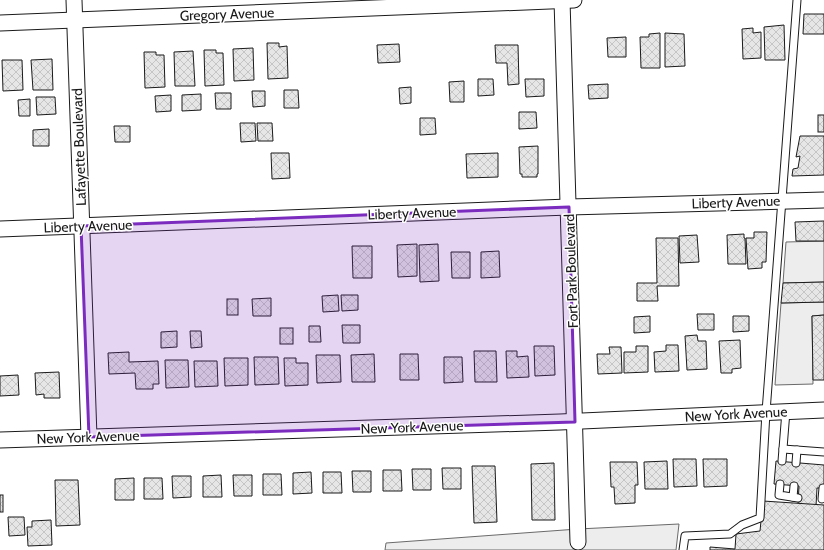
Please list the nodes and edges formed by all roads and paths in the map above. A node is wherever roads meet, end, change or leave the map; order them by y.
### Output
1 (74, 0) edge
2 (562, 0) edge
3 (574, 0) edge
4 (797, 0) edge
5 (75, 20) junction
6 (0, 22) edge
7 (824, 200) edge
8 (782, 201) junction
9 (569, 207) junction
10 (81, 226) junction
11 (0, 229) edge
12 (824, 410) edge
13 (786, 411) junction
14 (766, 412) junction
15 (575, 422) junction
16 (89, 437) junction
17 (0, 440) edge
18 (783, 449) junction
19 (797, 450) junction
20 (824, 452) edge
21 (782, 461) dead end
22 (796, 463) dead end
23 (780, 484) dead end
24 (794, 486) dead end
25 (823, 488) dead end
26 (821, 499) edge
27 (578, 542) dead end
28 (683, 550) edge

1 - 5 street, Lafayette Boulevard
2 - 3 street, Gregory Avenue
2 - 5 street, Gregory Avenue
2 - 9 street, Fort Park Boulevard
4 - 8 lane
5 - 6 street, Gregory Avenue
5 - 10 street, Lafayette Boulevard
7 - 8 street, Liberty Avenue
8 - 9 street, Liberty Avenue
8 - 14 lane
9 - 10 street, Liberty Avenue
9 - 15 street, Fort Park Boulevard
10 - 11 street, Liberty Avenue
10 - 16 street, Lafayette Boulevard
12 - 13 street, New York Avenue
13 - 14 street, New York Avenue
13 - 18 lane
14 - 15 street, New York Avenue
14 - 28 lane
15 - 16 street, New York Avenue
15 - 27 street, Fort Park Boulevard
16 - 17 street, New York Avenue
18 - 19 lane
18 - 21 lane
19 - 20 lane
19 - 22 lane
23 - 24 lane
25 - 26 lane

